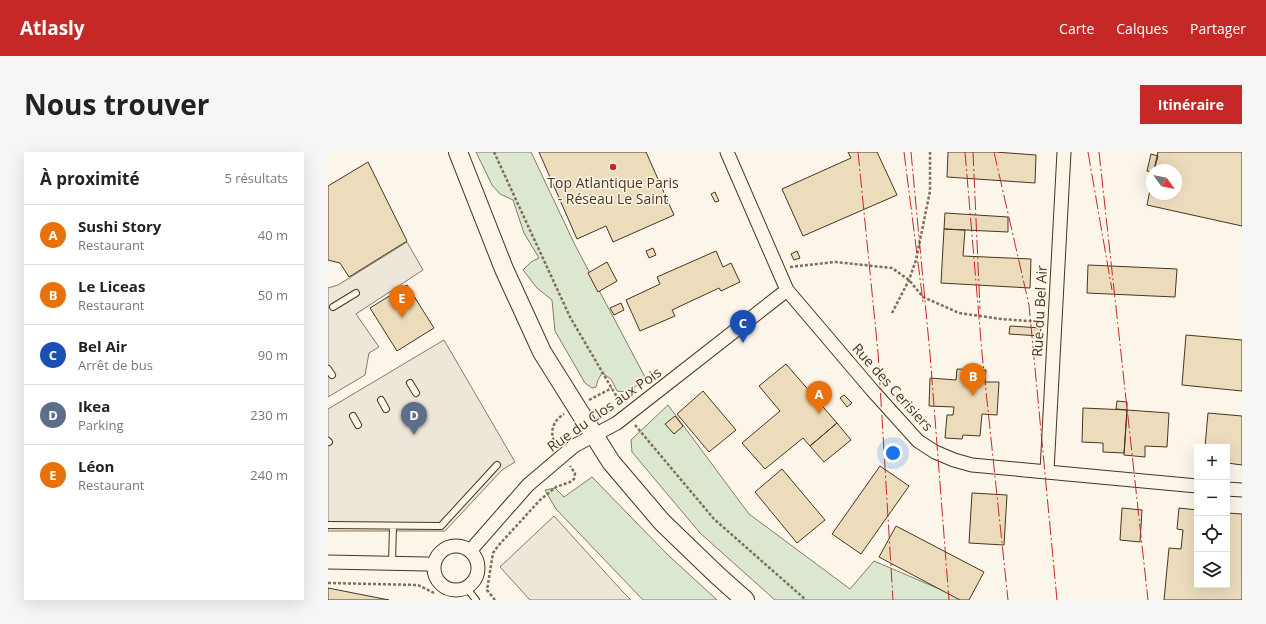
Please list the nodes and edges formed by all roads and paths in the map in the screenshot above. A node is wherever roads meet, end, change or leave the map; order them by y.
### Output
1 (458, 152) edge
2 (494, 152) edge
3 (727, 152) edge
4 (930, 152) edge
5 (1064, 152) edge
6 (778, 268) junction
7 (909, 280) junction
8 (787, 290) junction
9 (356, 294) dead end
10 (333, 307) dead end
11 (892, 313) dead end
12 (1055, 323) junction
13 (410, 383) dead end
14 (416, 393) dead end
15 (381, 400) dead end
16 (619, 401) dead end
17 (386, 409) dead end
18 (353, 416) dead end
19 (358, 425) dead end
20 (636, 426) dead end
21 (594, 435) junction
22 (497, 465) dead end
23 (1047, 471) junction
24 (1194, 486) edge
25 (1230, 489) edge
26 (1242, 490) edge
27 (333, 519) dead end
28 (374, 519) dead end
29 (413, 520) dead end
30 (328, 525) edge
31 (337, 525) junction
32 (378, 525) junction
33 (393, 526) junction
34 (417, 526) junction
35 (470, 552) junction
36 (328, 562) edge
37 (392, 563) junction
38 (434, 565) junction
39 (328, 583) edge
40 (466, 587) junction
41 (434, 593) dead end
42 (476, 600) edge
43 (745, 600) edge
44 (806, 600) edge

1 - 21 main road
2 - 16 path
3 - 6 street, Rue des Cerisiers
4 - 7 path
5 - 12 street, Rue du Bel Air
6 - 7 path
6 - 8 street, Rue des Cerisiers
7 - 11 path
7 - 12 path
8 - 21 street, Rue du Clos aux Pois
8 - 23 street, Rue des Cerisiers
9 - 10 lane
12 - 23 street, Rue du Bel Air
13 - 14 lane
15 - 17 lane
18 - 19 lane
20 - 44 path
21 - 35 street, Rue du Clos aux Pois
21 - 43 main road
22 - 34 lane
23 - 24 street, Rue des Cerisiers
25 - 26 street
27 - 31 lane
28 - 32 lane
29 - 34 lane
30 - 31 lane
31 - 32 lane
32 - 33 lane
33 - 34 lane
33 - 37 lane
35 - 38 street
35 - 40 street
36 - 37 street
37 - 38 street
38 - 40 street
39 - 41 path
40 - 42 lane

